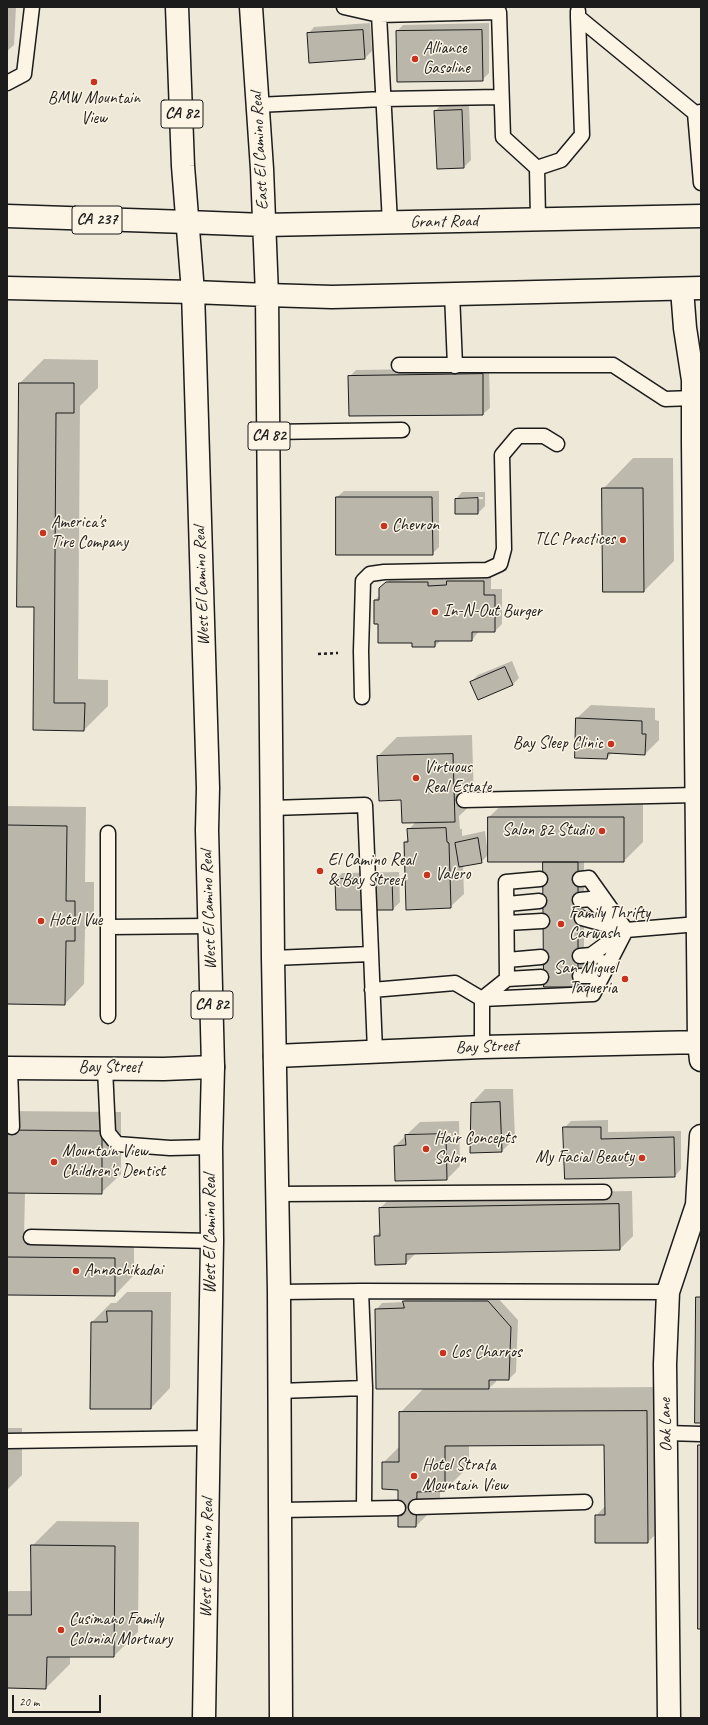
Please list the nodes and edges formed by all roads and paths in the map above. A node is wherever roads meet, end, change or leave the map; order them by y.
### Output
1 (32, 7) edge
2 (177, 7) edge
3 (251, 7) edge
4 (344, 7) edge
5 (578, 12) edge
6 (379, 14) junction
7 (7, 83) edge
8 (500, 97) junction
9 (382, 99) junction
10 (257, 105) junction
11 (698, 112) edge
12 (537, 168) junction
13 (701, 183) edge
14 (7, 216) edge
15 (701, 216) edge
16 (538, 219) junction
17 (187, 222) junction
18 (390, 223) junction
19 (264, 225) junction
20 (701, 275) edge
21 (7, 288) edge
22 (692, 288) edge
23 (193, 292) junction
24 (452, 293) junction
25 (267, 295) junction
26 (399, 365) dead end
27 (455, 366) junction
28 (696, 381) edge
29 (402, 430) dead end
30 (269, 432) junction
31 (557, 444) dead end
32 (344, 652) dead end
33 (318, 654) dead end
34 (698, 673) edge
35 (362, 697) dead end
36 (697, 795) junction
37 (464, 800) dead end
38 (272, 808) junction
39 (108, 833) dead end
40 (540, 879) dead end
41 (580, 879) dead end
42 (580, 900) dead end
43 (539, 902) dead end
44 (506, 904) junction
45 (582, 918) dead end
46 (542, 922) dead end
47 (507, 923) junction
48 (698, 924) junction
49 (209, 926) junction
50 (109, 927) junction
51 (626, 930) junction
52 (370, 954) junction
53 (580, 956) dead end
54 (541, 957) dead end
55 (273, 958) junction
56 (507, 960) junction
57 (580, 976) dead end
58 (541, 977) dead end
59 (507, 979) junction
60 (372, 990) junction
61 (482, 999) junction
62 (108, 1016) dead end
63 (482, 1047) junction
64 (700, 1048) edge
65 (375, 1051) junction
66 (275, 1056) junction
67 (213, 1067) junction
68 (8, 1068) edge
69 (105, 1068) junction
70 (12, 1127) dead end
71 (701, 1136) edge
72 (211, 1147) junction
73 (604, 1192) dead end
74 (278, 1194) junction
75 (31, 1237) dead end
76 (212, 1240) junction
77 (361, 1291) junction
78 (279, 1292) junction
79 (668, 1292) junction
80 (365, 1388) junction
81 (279, 1391) junction
82 (666, 1433) junction
83 (701, 1434) edge
84 (209, 1438) junction
85 (7, 1441) edge
86 (584, 1502) dead end
87 (416, 1507) dead end
88 (364, 1508) junction
89 (398, 1508) dead end
90 (280, 1510) junction
91 (204, 1718) edge
92 (281, 1718) edge
93 (669, 1718) edge

1 - 7 lane
2 - 17 main road, CA 82
3 - 10 main road, East El Camino Real / CA 82
4 - 6 lane
5 - 11 lane
5 - 12 lane
6 - 8 lane
6 - 9 lane
8 - 9 lane
8 - 12 lane
9 - 10 lane
9 - 18 lane
10 - 19 main road, East El Camino Real / CA 82
11 - 13 lane
12 - 16 lane
14 - 17 main road, CA 237
15 - 16 main road, Grant Road
16 - 18 main road, Grant Road
17 - 19 main road, Grant Road / CA 237
17 - 23 main road, West El Camino Real / CA 82
18 - 19 main road, Grant Road
19 - 25 main road, East El Camino Real / CA 82
20 - 22 main road
21 - 23 main road
22 - 24 main road
22 - 28 main road
23 - 25 main road
23 - 49 main road, West El Camino Real / CA 82
24 - 25 main road
24 - 27 lane
25 - 30 main road, CA 82
26 - 27 lane
27 - 28 lane
28 - 34 main road
29 - 30 lane
30 - 38 main road, CA 82
31 - 35 lane
32 - 33 path
34 - 36 main road
36 - 37 lane
36 - 48 main road
38 - 52 lane
38 - 55 main road, CA 82
39 - 50 lane
40 - 44 lane
41 - 51 lane
42 - 51 lane
43 - 44 lane
44 - 47 lane
45 - 51 lane
46 - 47 lane
47 - 56 lane
48 - 51 lane
48 - 64 main road
49 - 50 lane
49 - 67 main road, West El Camino Real / CA 82
50 - 62 lane
51 - 53 lane
51 - 57 lane
51 - 61 lane
52 - 55 lane
52 - 60 lane
54 - 56 lane
55 - 66 main road, CA 82
56 - 59 lane
58 - 59 lane
59 - 61 lane
60 - 61 lane
60 - 65 lane
61 - 63 lane
63 - 64 main road, Bay Street
63 - 65 main road, Bay Street
65 - 66 main road, Bay Street
66 - 74 main road, CA 82
67 - 69 main road, Bay Street
67 - 72 main road, West El Camino Real / CA 82
68 - 69 main road, Bay Street
68 - 70 lane
69 - 72 lane
71 - 79 main road, Oak Lane
72 - 76 main road, West El Camino Real / CA 82
73 - 74 lane
74 - 78 main road, CA 82
75 - 76 lane
76 - 84 main road, West El Camino Real / CA 82
77 - 78 lane
77 - 79 lane
77 - 80 lane
78 - 81 main road, CA 82
79 - 82 main road, Oak Lane
80 - 81 lane
80 - 88 lane
81 - 90 main road, CA 82
82 - 83 lane
82 - 93 main road, Oak Lane
84 - 85 lane
84 - 91 main road, West El Camino Real / CA 82
86 - 87 lane
88 - 89 lane
88 - 90 lane
90 - 92 main road, CA 82

